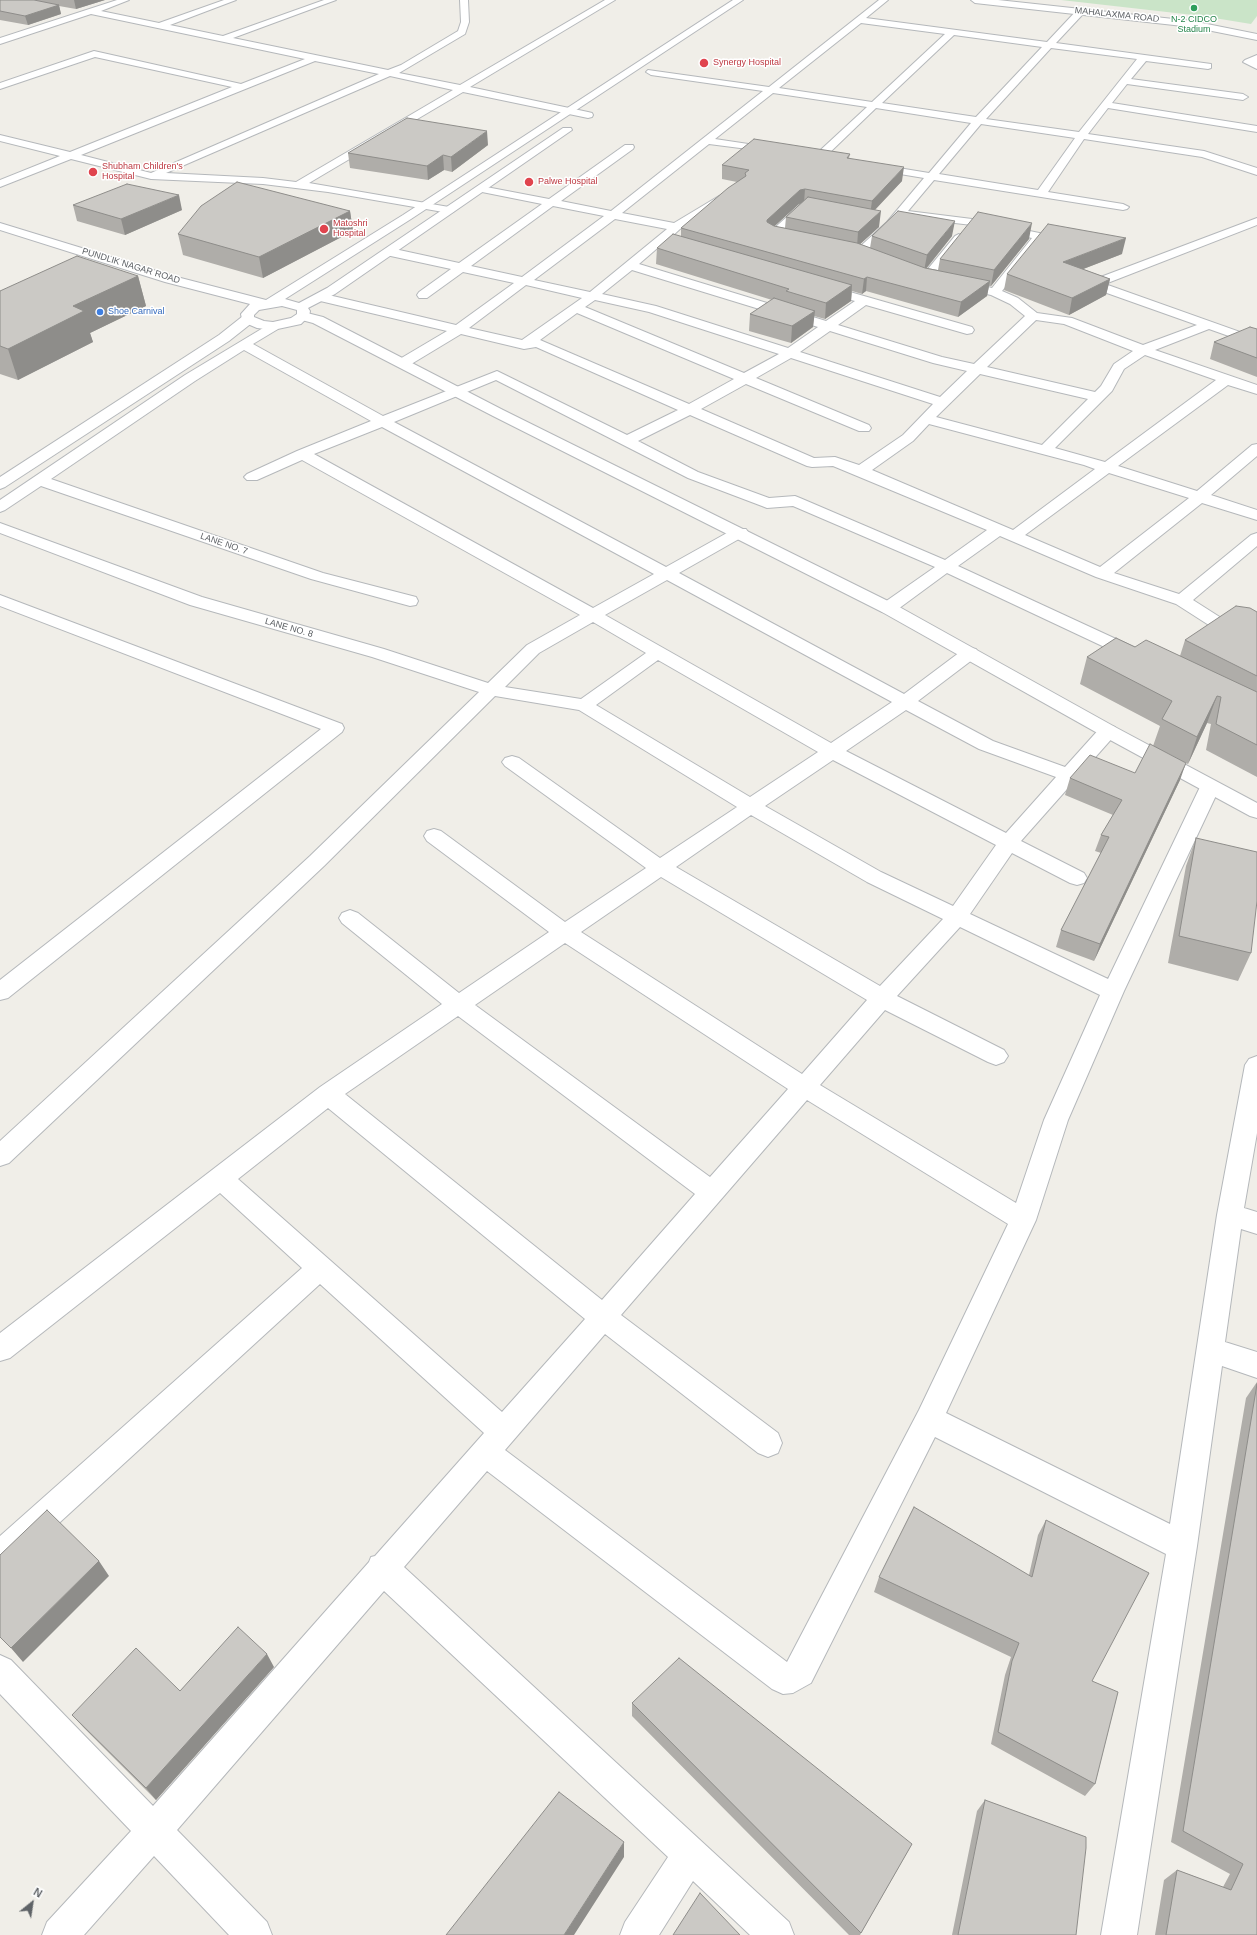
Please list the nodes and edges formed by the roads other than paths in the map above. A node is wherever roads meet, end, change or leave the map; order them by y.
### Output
1 (125, 0) edge
2 (232, 0) edge
3 (332, 0) edge
4 (464, 0) edge
5 (611, 0) edge
6 (738, 0) edge
7 (884, 0) edge
8 (975, 0) edge
9 (1019, 0) edge
10 (750, 4) dead end
11 (67, 11) dead end
12 (1081, 11) junction
13 (86, 13) junction
14 (859, 20) junction
15 (158, 26) junction
16 (1257, 31) edge
17 (952, 32) junction
18 (704, 36) dead end
19 (1257, 37) edge
20 (223, 39) junction
21 (0, 41) edge
22 (1257, 42) edge
23 (1049, 45) junction
24 (1257, 45) edge
25 (314, 58) junction
26 (1143, 58) junction
27 (1257, 58) edge
28 (664, 63) dead end
29 (1208, 66) dead end
30 (1257, 66) edge
31 (387, 73) junction
32 (1125, 80) junction
33 (0, 86) edge
34 (243, 86) junction
35 (462, 89) junction
36 (772, 90) junction
37 (1243, 97) dead end
38 (874, 105) junction
39 (1106, 105) junction
40 (569, 111) junction
41 (978, 121) junction
42 (1257, 129) edge
43 (1081, 136) junction
44 (0, 138) edge
45 (709, 141) junction
46 (629, 147) dead end
47 (787, 153) edge
48 (71, 156) junction
49 (833, 161) edge
50 (1257, 161) edge
51 (863, 166) edge
52 (1242, 167) junction
53 (1257, 172) edge
54 (151, 176) junction
55 (931, 176) junction
56 (0, 184) edge
57 (298, 185) junction
58 (481, 189) junction
59 (732, 192) edge
60 (1041, 194) junction
61 (552, 203) junction
62 (424, 206) junction
63 (1123, 207) dead end
64 (449, 210) junction
65 (819, 210) edge
66 (900, 213) junction
67 (614, 214) junction
68 (877, 221) edge
69 (1257, 221) edge
70 (972, 222) junction
71 (891, 224) junction
72 (0, 226) edge
73 (676, 227) junction
74 (787, 238) edge
75 (659, 241) junction
76 (845, 250) edge
77 (390, 252) junction
78 (859, 253) junction
79 (705, 254) edge
80 (874, 258) edge
81 (115, 262) junction
82 (630, 265) junction
83 (462, 267) junction
84 (101, 268) edge
85 (912, 272) edge
86 (927, 278) junction
87 (525, 280) junction
88 (812, 285) edge
89 (995, 292) junction
90 (423, 295) dead end
91 (594, 295) junction
92 (320, 297) junction
93 (865, 300) junction
94 (266, 304) junction
95 (576, 308) junction
96 (232, 310) dead end
97 (302, 311) junction
98 (1033, 316) junction
99 (248, 317) junction
100 (1209, 325) junction
101 (273, 326) junction
102 (828, 326) junction
103 (1251, 326) edge
104 (458, 330) junction
105 (968, 330) dead end
106 (1234, 334) junction
107 (1257, 342) edge
108 (244, 345) junction
109 (524, 345) junction
110 (1142, 350) junction
111 (790, 353) junction
112 (403, 363) junction
113 (976, 370) junction
114 (745, 378) junction
115 (1227, 379) junction
116 (1257, 390) edge
117 (457, 391) junction
118 (1097, 398) junction
119 (942, 402) junction
120 (691, 409) junction
121 (926, 419) junction
122 (382, 422) junction
123 (94, 424) junction
124 (864, 428) dead end
125 (116, 429) junction
126 (627, 441) junction
127 (1257, 448) edge
128 (1045, 450) junction
129 (302, 454) junction
130 (1107, 468) junction
131 (861, 471) junction
132 (252, 477) dead end
133 (40, 480) junction
134 (0, 484) edge
135 (1200, 497) junction
136 (0, 507) edge
137 (1257, 516) edge
138 (0, 528) edge
139 (999, 529) junction
140 (740, 532) junction
141 (1014, 536) junction
142 (1257, 538) edge
143 (947, 566) junction
144 (666, 574) junction
145 (1102, 574) junction
146 (0, 600) edge
147 (1182, 600) junction
148 (410, 601) dead end
149 (888, 608) junction
150 (592, 615) junction
151 (1254, 629) edge
152 (658, 652) junction
153 (970, 653) junction
154 (1147, 661) edge
155 (491, 690) junction
156 (906, 702) junction
157 (584, 705) junction
158 (1108, 731) junction
159 (831, 751) junction
160 (512, 762) dead end
161 (1069, 775) junction
162 (1210, 786) junction
163 (750, 806) junction
164 (1257, 811) edge
165 (434, 836) dead end
166 (1008, 843) junction
167 (659, 868) junction
168 (1077, 878) dead end
169 (957, 917) junction
170 (350, 918) dead end
171 (564, 932) junction
172 (1113, 991) junction
173 (0, 992) edge
174 (882, 998) junction
175 (458, 1004) junction
176 (996, 1056) dead end
177 (1257, 1074) edge
178 (804, 1088) junction
179 (328, 1094) junction
180 (0, 1156) edge
181 (220, 1178) junction
182 (712, 1192) junction
183 (1230, 1215) junction
184 (1023, 1220) junction
185 (1257, 1223) edge
186 (320, 1268) junction
187 (603, 1317) junction
188 (0, 1349) edge
189 (1210, 1349) junction
190 (1257, 1365) edge
191 (929, 1420) junction
192 (493, 1441) junction
193 (768, 1443) dead end
194 (1182, 1546) junction
195 (0, 1556) edge
196 (382, 1568) junction
197 (0, 1671) edge
198 (153, 1832) junction
199 (690, 1854) junction
200 (60, 1935) edge
201 (254, 1935) edge
202 (638, 1935) edge
203 (776, 1935) edge
204 (1119, 1935) edge

1 - 13 street
2 - 15 street
3 - 20 street
4 - 31 street
5 - 35 street
6 - 40 street
7 - 14 street
8 - 12 street, MAHALAXMA ROAD
9 - 16 street, MAHALAXMA ROAD
10 - 18 street
11 - 13 street
12 - 19 street, MAHALAXMA ROAD
12 - 23 street
13 - 15 street
13 - 21 street
14 - 17 street
14 - 36 street
15 - 20 street
17 - 23 street
17 - 38 street
20 - 25 street
22 - 24 street
23 - 26 street
23 - 41 street
25 - 31 street
25 - 34 street
26 - 29 street
26 - 32 street
27 - 30 street
28 - 36 street
31 - 35 street
31 - 54 street
32 - 37 street
32 - 39 street
33 - 34 street
34 - 48 street
35 - 40 street
35 - 57 street
36 - 38 street
36 - 45 street
38 - 41 street
38 - 49 street
39 - 42 street
39 - 43 street
40 - 58 street
40 - 62 street
41 - 43 street
41 - 55 street
43 - 52 street
43 - 60 street
44 - 48 street
45 - 47 street
45 - 67 street
46 - 61 street
48 - 54 street
48 - 56 street
50 - 52 street
51 - 55 street
52 - 53 street
54 - 57 street
55 - 60 street
55 - 66 street
57 - 62 street
58 - 61 street
58 - 64 street
59 - 73 street
60 - 63 street
61 - 67 street
61 - 83 street
62 - 64 street
62 - 94 street
64 - 77 street
65 - 74 street
66 - 70 street
66 - 71 street
67 - 73 street
67 - 87 street
68 - 71 street
69 - 100 street
70 - 86 street
70 - 89 street
71 - 78 street
72 - 81 street, PUNDLIK NAGAR ROAD
73 - 75 street
75 - 79 street
75 - 82 street
76 - 78 street
77 - 83 street
77 - 92 street
78 - 80 street
81 - 84 street
81 - 94 street, PUNDLIK NAGAR ROAD
82 - 91 street
82 - 102 street
83 - 87 street
83 - 90 street
85 - 86 street
86 - 89 street
87 - 91 street
87 - 104 street
88 - 93 street
89 - 98 street
91 - 95 street
91 - 111 street
92 - 97 street
92 - 104 street
93 - 102 street
93 - 105 street
94 - 97 street, PUNDLIK NAGAR ROAD
94 - 99 street
95 - 109 street
95 - 114 street
96 - 99 street
97 - 101 street
97 - 112 street, PUNDLIK NAGAR ROAD
98 - 110 street
98 - 113 street
99 - 101 street
99 - 123 street
100 - 106 street
100 - 110 street
101 - 108 street
102 - 111 street
102 - 113 street
103 - 106 street
104 - 109 street
104 - 112 street
106 - 107 street
108 - 122 street
108 - 125 street
109 - 120 street
110 - 115 street
110 - 118 street
111 - 114 street
111 - 119 street
112 - 117 street, PUNDLIK NAGAR ROAD
113 - 118 street
113 - 119 street
114 - 120 street
114 - 124 street
115 - 116 street
115 - 130 street
117 - 122 street
117 - 126 street
117 - 140 street, PUNDLIK NAGAR ROAD
118 - 128 street
119 - 121 street
120 - 126 street
120 - 131 street
121 - 128 street
121 - 131 street
122 - 129 street
122 - 144 street
123 - 125 street
123 - 134 street
125 - 133 street
126 - 143 street
127 - 135 street
128 - 130 street
129 - 132 street
129 - 150 street
130 - 135 street
130 - 141 street
131 - 139 street
133 - 136 street
133 - 148 street, LANE NO. 7
135 - 137 street
135 - 145 street
138 - 155 street, LANE NO. 8
139 - 141 street
139 - 143 street
140 - 144 street
140 - 149 street, PUNDLIK NAGAR ROAD
141 - 145 street
142 - 147 street
143 - 149 street
143 - 154 street
144 - 150 street
144 - 156 street
145 - 147 street
146 - 173 street
147 - 151 street
149 - 153 street, PUNDLIK NAGAR ROAD
150 - 152 street
150 - 155 street
152 - 157 street
152 - 159 street
153 - 156 street
153 - 158 street, PUNDLIK NAGAR ROAD
155 - 157 street, LANE NO. 8
155 - 180 street
156 - 159 street
156 - 161 street
157 - 163 street
158 - 161 street
158 - 162 street, PUNDLIK NAGAR ROAD
159 - 163 street
159 - 166 street
160 - 167 street
161 - 166 street
162 - 164 street, PUNDLIK NAGAR ROAD
162 - 172 street
163 - 167 street
163 - 169 street
165 - 171 street
166 - 168 street
166 - 169 street
167 - 171 street
167 - 174 street
169 - 172 street
169 - 174 street
170 - 175 street
171 - 175 street
171 - 178 street
172 - 184 street
174 - 176 street
174 - 178 street
175 - 179 street
175 - 182 street
177 - 183 street
178 - 182 street
178 - 184 street
179 - 181 street
179 - 187 street
181 - 186 street
181 - 188 street
182 - 187 street
183 - 185 street
183 - 189 street
184 - 191 street
186 - 192 street
186 - 195 street
187 - 192 street
187 - 193 street
189 - 190 street
189 - 194 street
191 - 192 street
191 - 194 street
192 - 196 street
194 - 204 street
196 - 198 street
196 - 199 street
197 - 198 street
198 - 200 street
198 - 201 street
199 - 202 street
199 - 203 street

